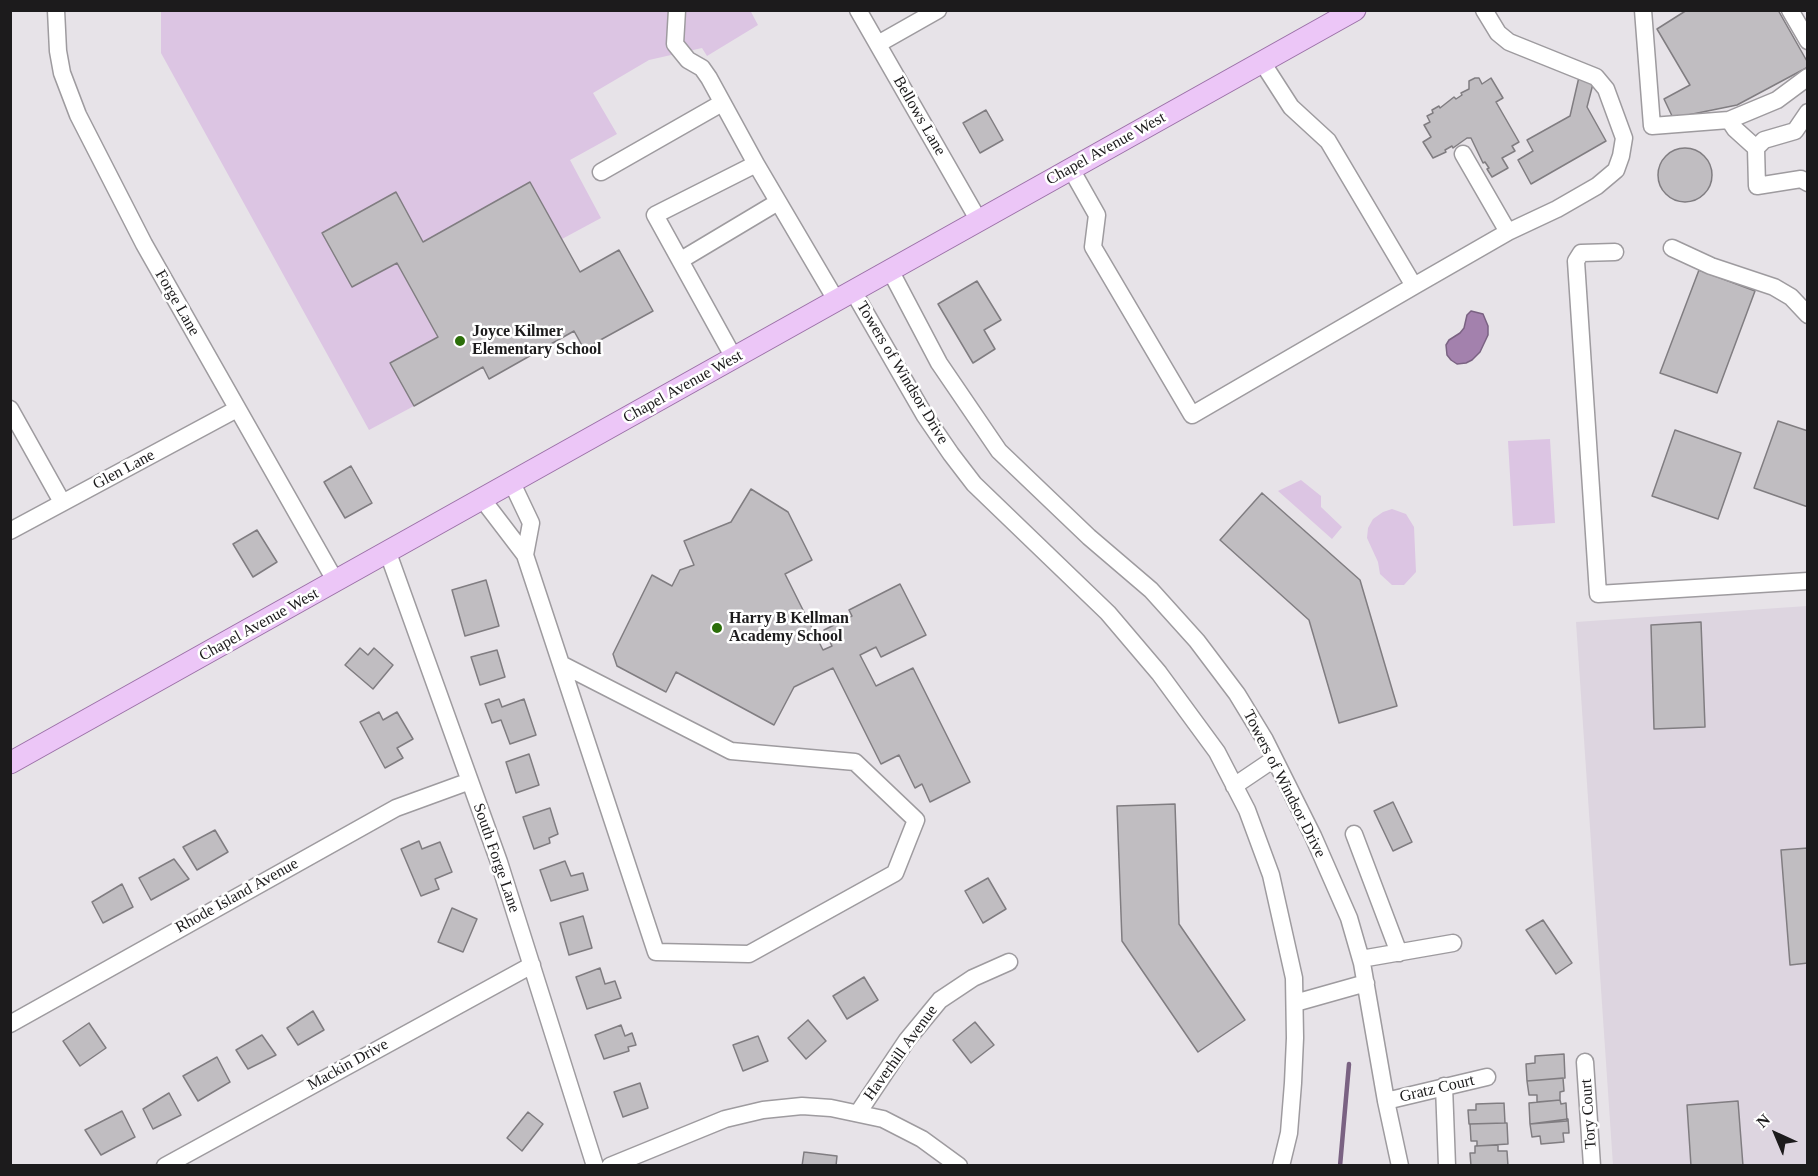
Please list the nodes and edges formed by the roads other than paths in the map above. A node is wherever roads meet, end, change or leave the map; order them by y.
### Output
1 (56, 10) edge
2 (676, 10) edge
3 (858, 10) edge
4 (938, 10) edge
5 (1355, 10) edge
6 (1484, 10) edge
7 (1643, 10) edge
8 (1790, 10) edge
9 (1808, 40) edge
10 (878, 44) junction
11 (1262, 62) junction
12 (1808, 77) edge
13 (722, 103) junction
14 (1808, 112) edge
15 (1729, 120) junction
16 (1756, 148) junction
17 (1463, 154) dead end
18 (756, 164) junction
19 (1071, 169) junction
20 (602, 172) dead end
21 (1804, 181) edge
22 (778, 202) junction
23 (979, 221) junction
24 (1508, 232) junction
25 (1672, 248) dead end
26 (1615, 252) dead end
27 (681, 260) junction
28 (890, 270) junction
29 (1414, 286) junction
30 (844, 296) junction
31 (1808, 315) edge
32 (735, 358) junction
33 (10, 409) edge
34 (237, 409) junction
35 (512, 483) junction
36 (483, 500) junction
37 (62, 502) junction
38 (10, 531) edge
39 (388, 553) junction
40 (525, 555) junction
41 (1808, 581) edge
42 (336, 582) junction
43 (561, 664) junction
44 (1274, 759) junction
45 (10, 763) edge
46 (470, 781) junction
47 (1234, 786) junction
48 (1354, 834) dead end
49 (1453, 943) dead end
50 (1399, 953) junction
51 (1361, 959) junction
52 (1009, 962) dead end
53 (532, 965) junction
54 (1366, 983) junction
55 (1295, 1003) junction
56 (10, 1024) edge
57 (1585, 1062) dead end
58 (1487, 1077) dead end
59 (1444, 1086) junction
60 (1386, 1101) junction
61 (858, 1113) junction
62 (165, 1166) edge
63 (595, 1166) edge
64 (610, 1166) edge
65 (959, 1166) edge
66 (1281, 1166) edge
67 (1400, 1166) edge
68 (1447, 1166) edge
69 (1592, 1166) edge

1 - 34 street, Forge Lane
2 - 13 street, Towers of Windsor Drive
3 - 10 street, Bellows Lane
4 - 10 street
5 - 11 main road, Chapel Avenue West
6 - 24 street
7 - 15 street
8 - 9 street
10 - 23 street, Bellows Lane
11 - 19 main road, Chapel Avenue West
11 - 29 street
12 - 15 street
13 - 18 street, Towers of Windsor Drive
13 - 20 street
14 - 16 street
15 - 16 street
16 - 21 street
17 - 24 street
18 - 22 street, Towers of Windsor Drive
18 - 27 street
19 - 23 main road, Chapel Avenue West
19 - 29 street
22 - 27 street
22 - 30 street, Towers of Windsor Drive
23 - 28 main road, Chapel Avenue West
24 - 29 street
25 - 31 street
26 - 41 street
27 - 32 street
28 - 30 main road, Chapel Avenue West
28 - 44 street, Towers of Windsor Drive
30 - 32 main road, Chapel Avenue West
30 - 47 street, Towers of Windsor Drive
32 - 35 main road, Chapel Avenue West
33 - 37 street
34 - 37 street, Glen Lane
34 - 42 street, Forge Lane
35 - 36 main road, Chapel Avenue West
35 - 40 street
36 - 39 main road, Chapel Avenue West
36 - 40 street
37 - 38 street, Glen Lane
39 - 42 main road, Chapel Avenue West
39 - 46 street, South Forge Lane
40 - 43 street
42 - 45 main road, Chapel Avenue West
43 - 43 street
44 - 47 street
44 - 51 street, Towers of Windsor Drive
46 - 53 street, South Forge Lane
46 - 56 street, Rhode Island Avenue
47 - 55 street, Towers of Windsor Drive
48 - 50 street
49 - 50 street
50 - 51 street
51 - 54 street, Towers of Windsor Drive
52 - 61 street, Haverhill Avenue
53 - 62 street, Mackin Drive
53 - 63 street, South Forge Lane
54 - 55 street
54 - 60 street, Towers of Windsor Drive
55 - 66 street, Towers of Windsor Drive
57 - 69 street, Tory Court
58 - 59 street, Gratz Court
59 - 60 street, Gratz Court
59 - 68 street
60 - 67 street, Towers of Windsor Drive
61 - 64 street
61 - 65 street

